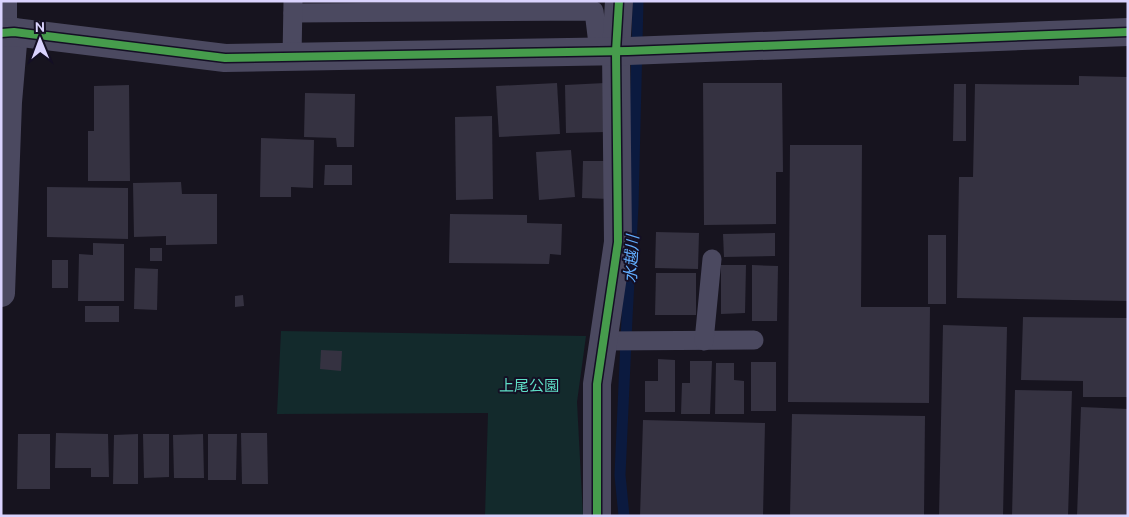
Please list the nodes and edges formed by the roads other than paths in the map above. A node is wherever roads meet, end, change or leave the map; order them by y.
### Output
1 (3, 1) edge
2 (619, 1) edge
3 (293, 7) edge
4 (1128, 32) edge
5 (6, 33) edge
6 (623, 51) junction
7 (292, 57) junction
8 (712, 259) dead end
9 (1, 293) edge
10 (610, 340) junction
11 (754, 340) dead end
12 (704, 341) junction
13 (597, 516) edge

1 - 5 street
2 - 6 street
3 - 6 lane
3 - 7 lane
4 - 6 street
5 - 7 street
5 - 9 street
6 - 7 street
6 - 10 street
8 - 12 lane
10 - 12 lane
10 - 13 street
11 - 12 lane

